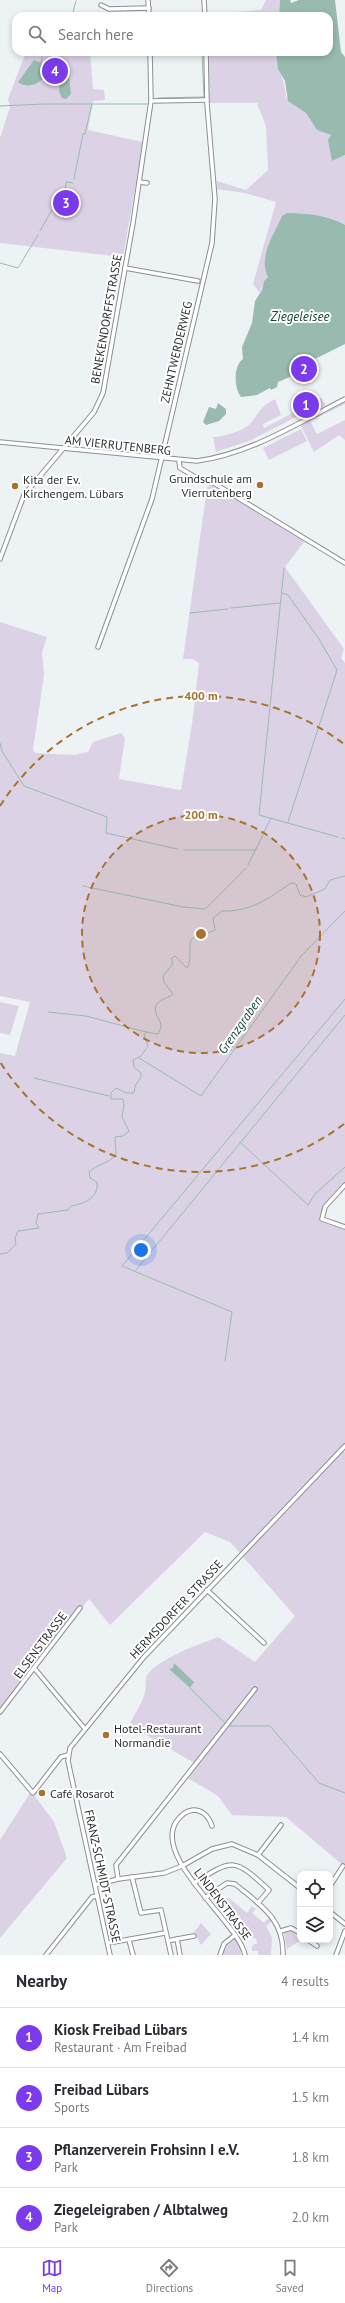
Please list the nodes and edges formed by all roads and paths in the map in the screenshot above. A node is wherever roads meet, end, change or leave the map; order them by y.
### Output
1 (148, 0) edge
2 (204, 0) edge
3 (101, 5) dead end
4 (148, 8) junction
5 (148, 12) edge
6 (205, 12) edge
7 (150, 56) edge
8 (206, 56) edge
9 (207, 100) junction
10 (151, 101) junction
11 (139, 182) junction
12 (147, 183) dead end
13 (125, 268) junction
14 (198, 281) dead end
15 (345, 399) edge
16 (0, 442) edge
17 (62, 449) junction
18 (162, 459) junction
19 (179, 461) junction
20 (0, 559) edge
21 (345, 563) edge
22 (98, 647) dead end
23 (345, 1186) edge
24 (345, 1227) edge
25 (345, 1446) edge
26 (207, 1590) junction
27 (80, 1608) dead end
28 (264, 1643) dead end
29 (34, 1668) junction
30 (255, 1689) dead end
31 (0, 1712) edge
32 (85, 1729) junction
33 (0, 1754) edge
34 (68, 1755) junction
35 (281, 1825) dead end
36 (212, 1826) dead end
37 (258, 1854) junction
38 (182, 1866) junction
39 (343, 1866) dead end
40 (132, 1877) junction
41 (118, 1879) junction
42 (333, 1881) edge
43 (194, 1882) junction
44 (95, 1885) junction
45 (297, 1886) edge
46 (97, 1896) junction
47 (205, 1898) junction
48 (258, 1903) junction
49 (333, 1914) edge
50 (345, 1924) edge
51 (281, 1931) junction
52 (297, 1931) edge
53 (345, 1931) edge
54 (165, 1933) junction
55 (234, 1934) junction
56 (194, 1936) dead end
57 (177, 1939) junction
58 (129, 1940) junction
59 (168, 1941) junction
60 (108, 1943) junction
61 (312, 1943) edge
62 (317, 1946) dead end
63 (46, 1955) edge
64 (110, 1955) edge
65 (133, 1955) edge
66 (171, 1955) edge
67 (180, 1955) edge
68 (220, 1955) edge
69 (245, 1955) edge
70 (283, 1955) edge
71 (336, 1955) edge

1 - 4 street
2 - 6 street
3 - 4 street
4 - 5 street
7 - 10 street, BENEKENDORFFSTRASSE
8 - 9 street, ZEHNTWERDERWEG
9 - 10 street
9 - 18 street, ZEHNTWERDERWEG
10 - 11 street, BENEKENDORFFSTRASSE
11 - 12 street
11 - 13 street, BENEKENDORFFSTRASSE
13 - 14 street
13 - 17 street, BENEKENDORFFSTRASSE
15 - 19 street
16 - 17 street, AM VIERRUTENBERG
17 - 18 street, AM VIERRUTENBERG
17 - 20 street, BENEKENDORFFSTRASSE
18 - 19 street, AM VIERRUTENBERG
18 - 22 street, ZEHNTWERDERWEG
19 - 21 street, AM VIERRUTENBERG
23 - 24 street
25 - 26 street, HERMSDORFER STRASSE
26 - 28 street
26 - 32 street, HERMSDORFER STRASSE
27 - 29 street, ELSENSTRASSE
29 - 31 street, ELSENSTRASSE
29 - 32 street
30 - 41 street
32 - 34 street, HERMSDORFER STRASSE
33 - 34 street, HERMSDORFER STRASSE
34 - 44 street, FRANZ-SCHMIDT-STRASSE
35 - 37 street
36 - 38 street, LINDENSTRASSE
37 - 38 street
37 - 45 street
38 - 40 street
38 - 43 street, LINDENSTRASSE
39 - 42 street
40 - 41 street
40 - 54 street
41 - 44 street
43 - 47 street, LINDENSTRASSE
43 - 48 street
44 - 46 street, FRANZ-SCHMIDT-STRASSE
46 - 60 street, FRANZ-SCHMIDT-STRASSE
46 - 63 street
47 - 48 street
47 - 55 street, LINDENSTRASSE
48 - 51 street
49 - 50 street
51 - 52 street
51 - 70 street
53 - 71 street
54 - 58 street
54 - 59 street
55 - 68 street
55 - 69 street, LINDENSTRASSE
56 - 57 street
57 - 59 street
57 - 67 street
58 - 60 street
58 - 65 street
59 - 66 street
60 - 64 street, FRANZ-SCHMIDT-STRASSE
61 - 62 street

